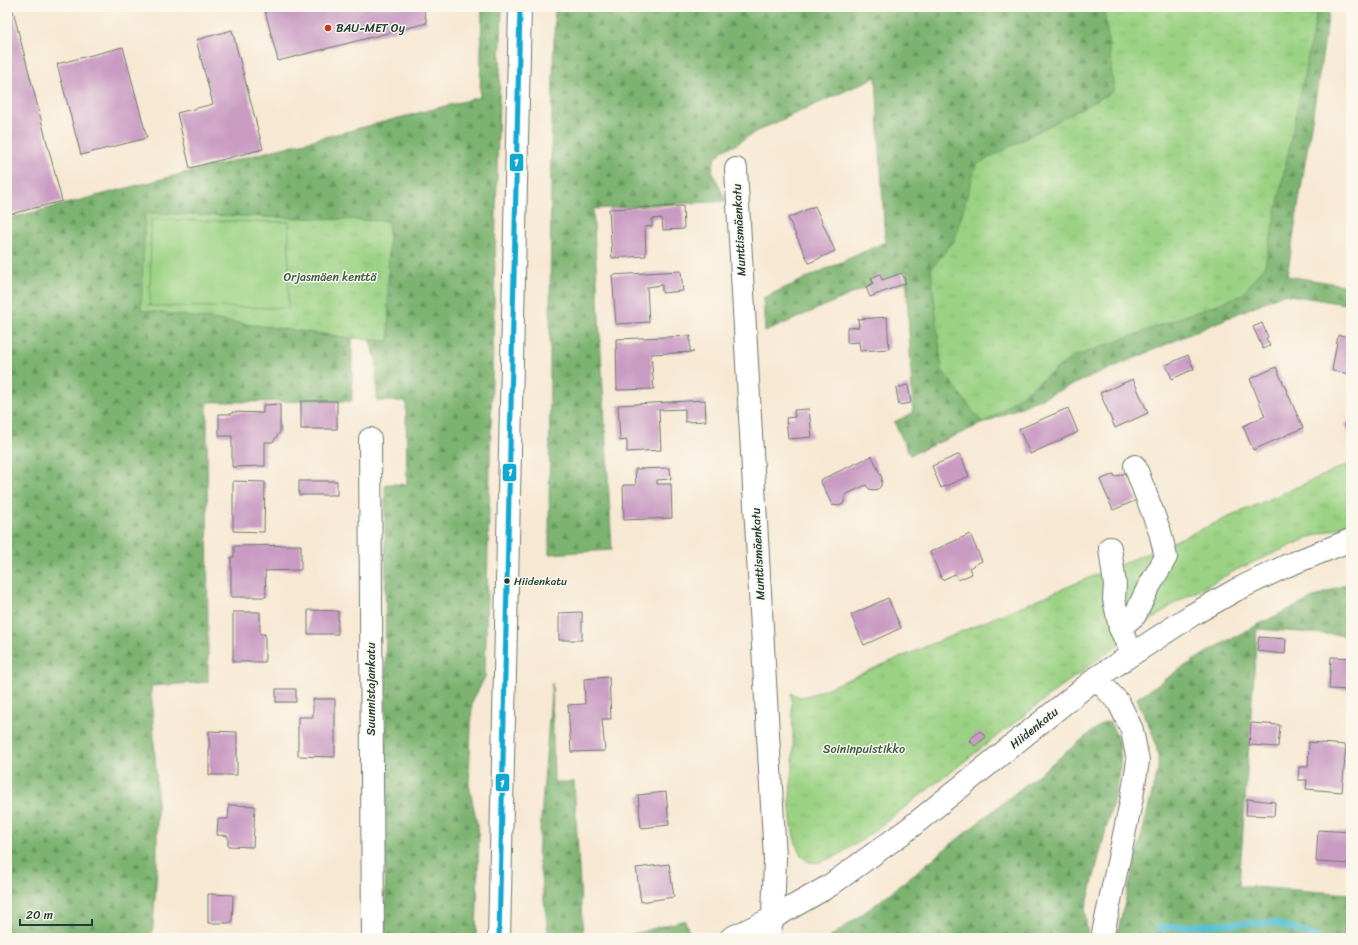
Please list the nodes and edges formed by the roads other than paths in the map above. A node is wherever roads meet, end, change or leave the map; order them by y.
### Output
1 (520, 7) edge
2 (736, 169) dead end
3 (370, 439) dead end
4 (1135, 466) dead end
5 (1351, 540) edge
6 (1110, 548) dead end
7 (1120, 628) junction
8 (1132, 654) junction
9 (1096, 678) junction
10 (771, 928) edge
11 (373, 938) edge
12 (499, 938) edge
13 (731, 938) edge
14 (1102, 938) edge

1 - 12 street
2 - 10 street, Munttismäenkatu
3 - 11 street, Suunnistajankatu
4 - 7 street
5 - 8 street, Hiidenkatu
6 - 7 street
7 - 8 street
8 - 9 street, Hiidenkatu
9 - 10 street, Hiidenkatu
9 - 14 street
10 - 13 street, Hiidenkatu

